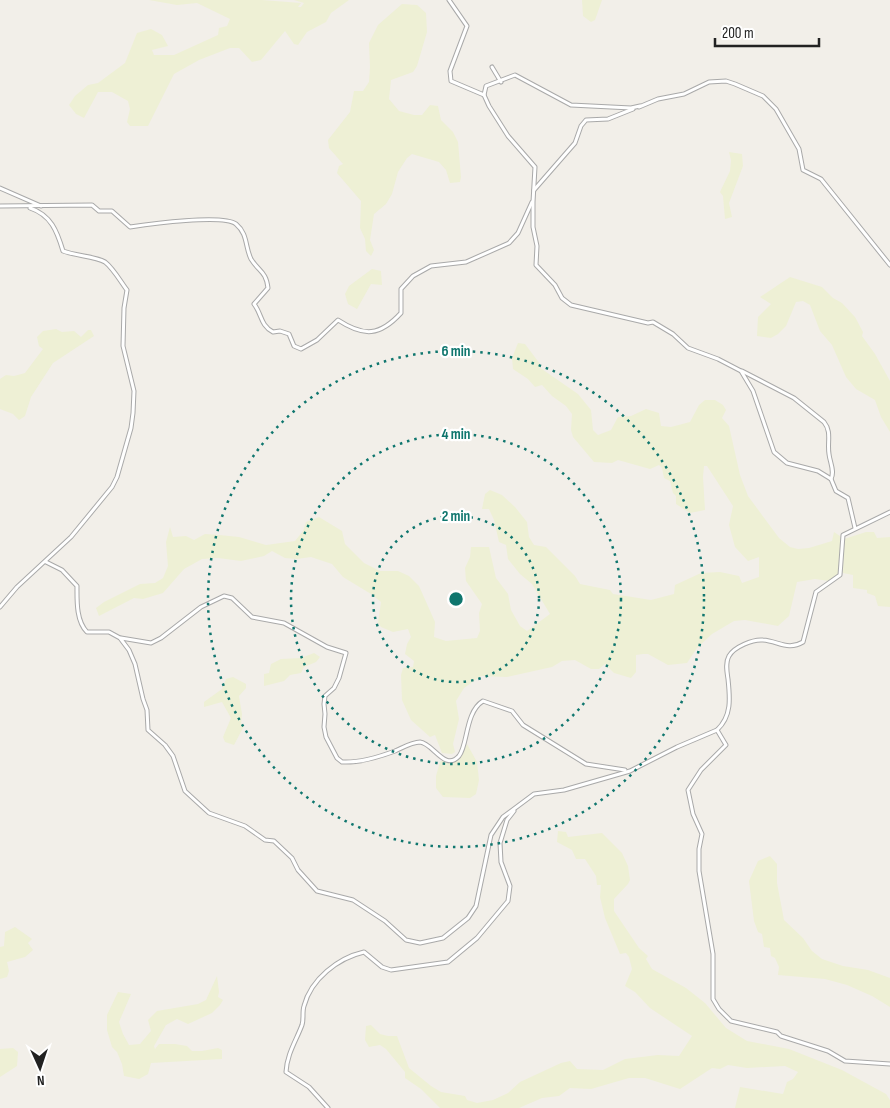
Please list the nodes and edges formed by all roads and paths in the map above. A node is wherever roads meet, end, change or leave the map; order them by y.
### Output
1 (449, 0) edge
2 (492, 67) dead end
3 (501, 82) junction
4 (484, 95) junction
5 (640, 106) junction
6 (0, 188) edge
7 (533, 191) junction
8 (533, 200) junction
9 (0, 206) edge
10 (25, 206) junction
11 (44, 207) junction
12 (890, 265) edge
13 (741, 371) junction
14 (830, 479) junction
15 (890, 512) edge
16 (854, 528) junction
17 (46, 562) junction
18 (0, 607) edge
19 (120, 638) junction
20 (717, 730) junction
21 (630, 771) junction
22 (515, 808) junction
23 (890, 1064) edge
24 (328, 1108) edge

1 - 4 street
2 - 3 street
3 - 4 street
3 - 5 street
4 - 7 street
5 - 7 street
5 - 12 street
6 - 11 street
7 - 8 street
8 - 11 street
8 - 13 street
9 - 10 street
10 - 11 street
10 - 17 street
13 - 14 street
13 - 14 street
14 - 16 street
15 - 16 street
16 - 20 street
17 - 18 street
17 - 19 street
19 - 21 street
19 - 22 street
20 - 21 street
20 - 23 street
21 - 22 street
22 - 24 street

